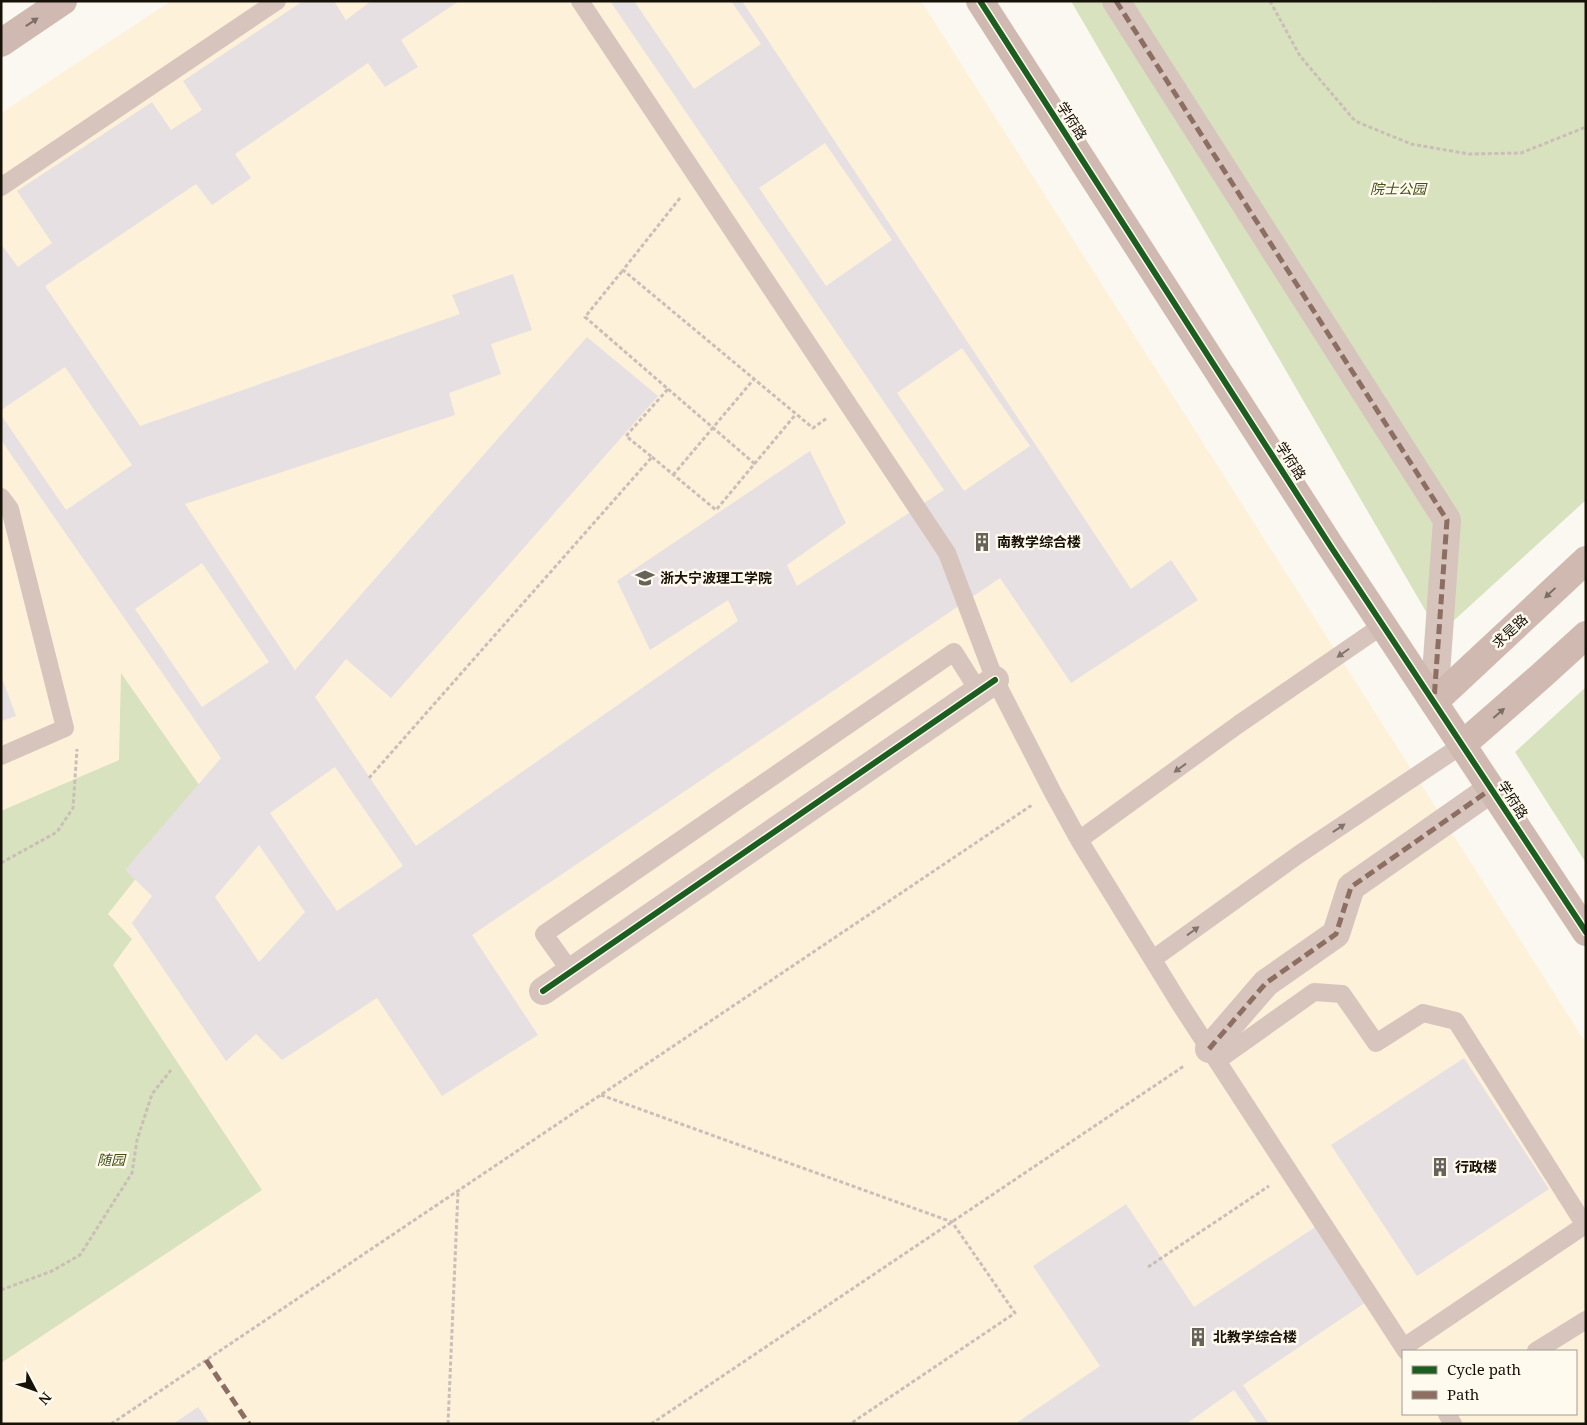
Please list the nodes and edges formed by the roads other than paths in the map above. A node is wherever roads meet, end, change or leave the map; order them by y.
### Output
1 (63, 1) edge
2 (276, 1) edge
3 (580, 1) edge
4 (980, 1) edge
5 (1116, 1) edge
6 (1, 43) edge
7 (1, 187) edge
8 (1, 497) edge
9 (1586, 560) edge
10 (1383, 625) junction
11 (1586, 635) edge
12 (986, 683) junction
13 (1434, 702) junction
14 (1462, 745) junction
15 (1, 756) edge
16 (1492, 789) junction
17 (1079, 840) junction
18 (1586, 932) edge
19 (1153, 959) junction
20 (543, 991) dead end
21 (1213, 1055) junction
22 (1585, 1226) edge
23 (1586, 1320) edge
24 (1405, 1349) edge
25 (1538, 1350) edge

6 -> 1 street
2 - 7 lane
3 - 12 lane
4 - 10 street, 学府路
5 - 13 street
8 - 15 lane
9 -> 13 street, 求是路
10 - 13 street, 学府路
10 -> 17 lane
14 -> 11 street
12 - 12 lane
12 - 17 lane
12 - 20 street
13 - 14 street, 学府路
14 - 16 street, 学府路
19 -> 14 lane
16 - 18 street, 学府路
16 - 21 street
17 - 19 lane
19 - 21 lane
21 - 22 lane
21 - 24 lane
22 - 24 lane
23 - 25 lane

